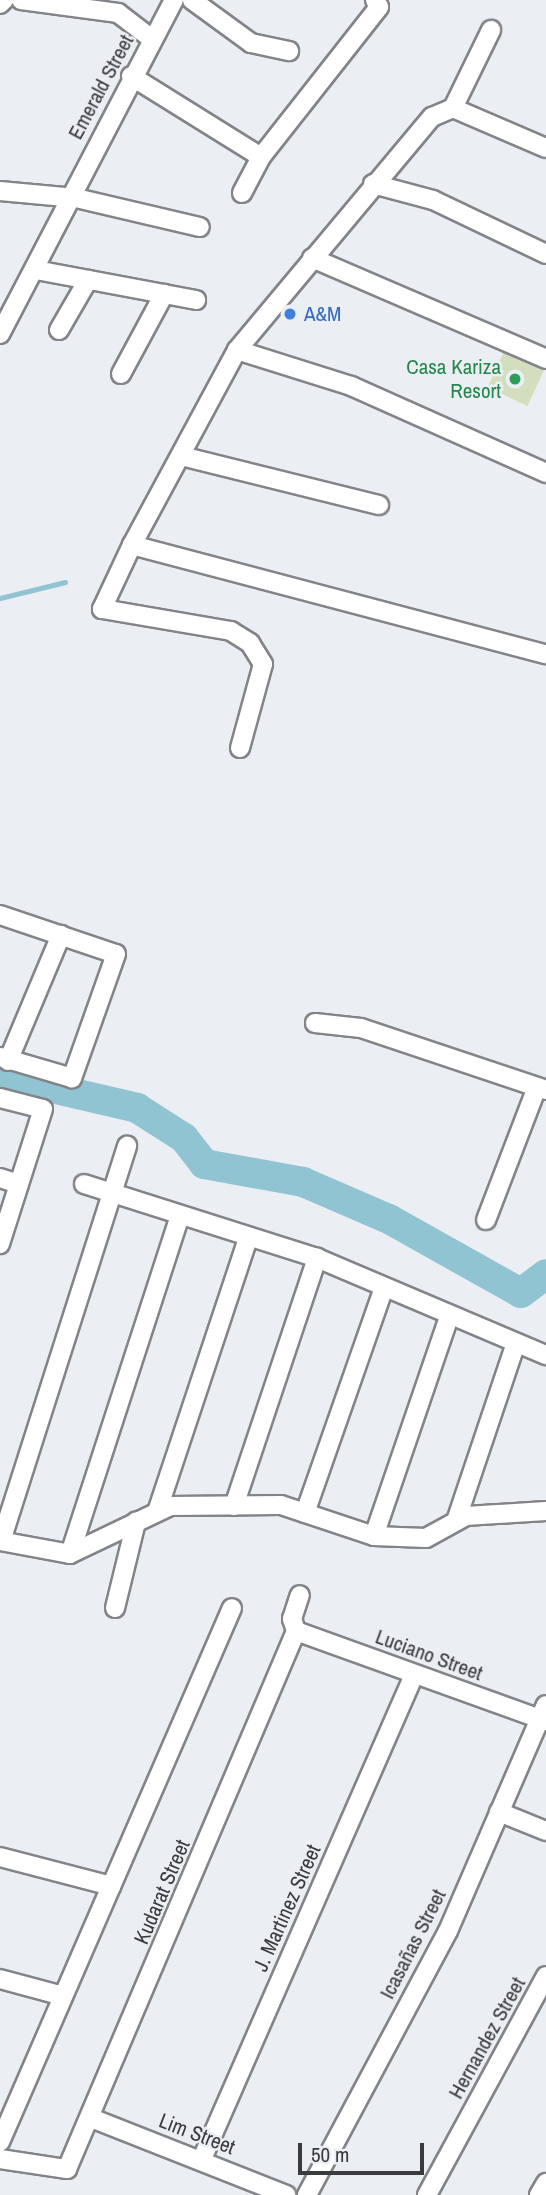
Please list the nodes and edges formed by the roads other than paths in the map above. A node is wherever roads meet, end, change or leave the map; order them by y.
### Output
1 (4, 0) edge
2 (22, 0) edge
3 (174, 0) edge
4 (192, 0) edge
5 (375, 0) edge
6 (0, 4) edge
7 (491, 30) dead end
8 (152, 38) junction
9 (289, 51) dead end
10 (131, 76) junction
11 (453, 108) junction
12 (546, 148) edge
13 (261, 157) junction
14 (373, 184) junction
15 (0, 191) edge
16 (242, 193) dead end
17 (76, 198) junction
18 (200, 227) dead end
19 (546, 254) edge
20 (312, 258) junction
21 (36, 270) junction
22 (88, 280) junction
23 (164, 294) junction
24 (196, 300) dead end
25 (59, 330) dead end
26 (0, 334) edge
27 (237, 350) junction
28 (546, 359) edge
29 (121, 374) dead end
30 (181, 457) junction
31 (546, 473) edge
32 (379, 505) dead end
33 (132, 545) junction
34 (546, 654) edge
35 (240, 748) dead end
36 (0, 915) edge
37 (61, 935) junction
38 (315, 1023) dead end
39 (4, 1059) edge
40 (542, 1088) edge
41 (0, 1098) edge
42 (127, 1146) dead end
43 (0, 1178) edge
44 (19, 1184) junction
45 (84, 1184) dead end
46 (112, 1192) junction
47 (179, 1218) junction
48 (486, 1220) dead end
49 (248, 1238) junction
50 (1, 1239) edge
51 (317, 1258) junction
52 (384, 1288) junction
53 (449, 1317) junction
54 (516, 1343) junction
55 (546, 1355) edge
56 (234, 1506) junction
57 (546, 1511) edge
58 (157, 1512) junction
59 (306, 1513) junction
60 (457, 1521) junction
61 (136, 1522) junction
62 (374, 1536) junction
63 (0, 1541) edge
64 (70, 1554) junction
65 (300, 1595) dead end
66 (115, 1608) dead end
67 (232, 1608) dead end
68 (296, 1631) junction
69 (414, 1675) junction
70 (544, 1715) edge
71 (499, 1812) junction
72 (546, 1831) edge
73 (0, 1857) edge
74 (111, 1886) junction
75 (546, 1976) edge
76 (0, 1979) edge
77 (63, 1996) junction
78 (8, 2103) edge
79 (91, 2119) junction
80 (0, 2142) edge
81 (0, 2159) edge
82 (202, 2159) junction
83 (546, 2183) edge
84 (286, 2195) edge
85 (307, 2195) edge
86 (427, 2195) edge
87 (540, 2195) edge

1 - 6 street
2 - 8 street
3 - 8 street, Emerald Street
4 - 9 street
5 - 13 street
7 - 11 street
8 - 10 street, Emerald Street
10 - 13 street
10 - 17 street, Emerald Street
11 - 12 street
11 - 14 street
13 - 16 street
14 - 19 street
14 - 20 street
15 - 17 street
17 - 18 street
17 - 21 street, Emerald Street
20 - 27 street
20 - 28 street
21 - 22 street
21 - 26 street, Emerald Street
22 - 23 street
22 - 25 street
23 - 24 street
23 - 29 street
27 - 30 street
27 - 31 street
30 - 32 street
30 - 33 street
33 - 34 street
33 - 35 street
36 - 37 street
37 - 39 street
37 - 39 street
38 - 40 street
40 - 48 street
41 - 44 street
42 - 46 street
43 - 44 street
44 - 50 street
45 - 46 street
46 - 47 street
46 - 63 street
47 - 49 street
47 - 64 street
49 - 51 street
49 - 58 street
51 - 52 street
51 - 56 street
52 - 53 street
52 - 59 street
53 - 54 street
53 - 62 street
54 - 55 street
54 - 60 street
56 - 58 street
56 - 59 street
57 - 60 street
58 - 61 street
59 - 62 street
60 - 62 street
61 - 64 street
61 - 66 street
63 - 64 street
65 - 68 street, Kudarat Street
67 - 74 street
68 - 69 street, Luciano Street
68 - 79 street, Kudarat Street
69 - 70 street, Luciano Street
69 - 82 street, J. Martinez Street
70 - 71 street, Icasañas Street
71 - 72 street
71 - 85 street, Icasañas Street
73 - 74 street
74 - 77 street
75 - 86 street, Hernandez Street
76 - 77 street
77 - 78 street
78 - 80 street
79 - 81 street, Kudarat Street
79 - 82 street, Lim Street
82 - 84 street, Lim Street
83 - 87 street

